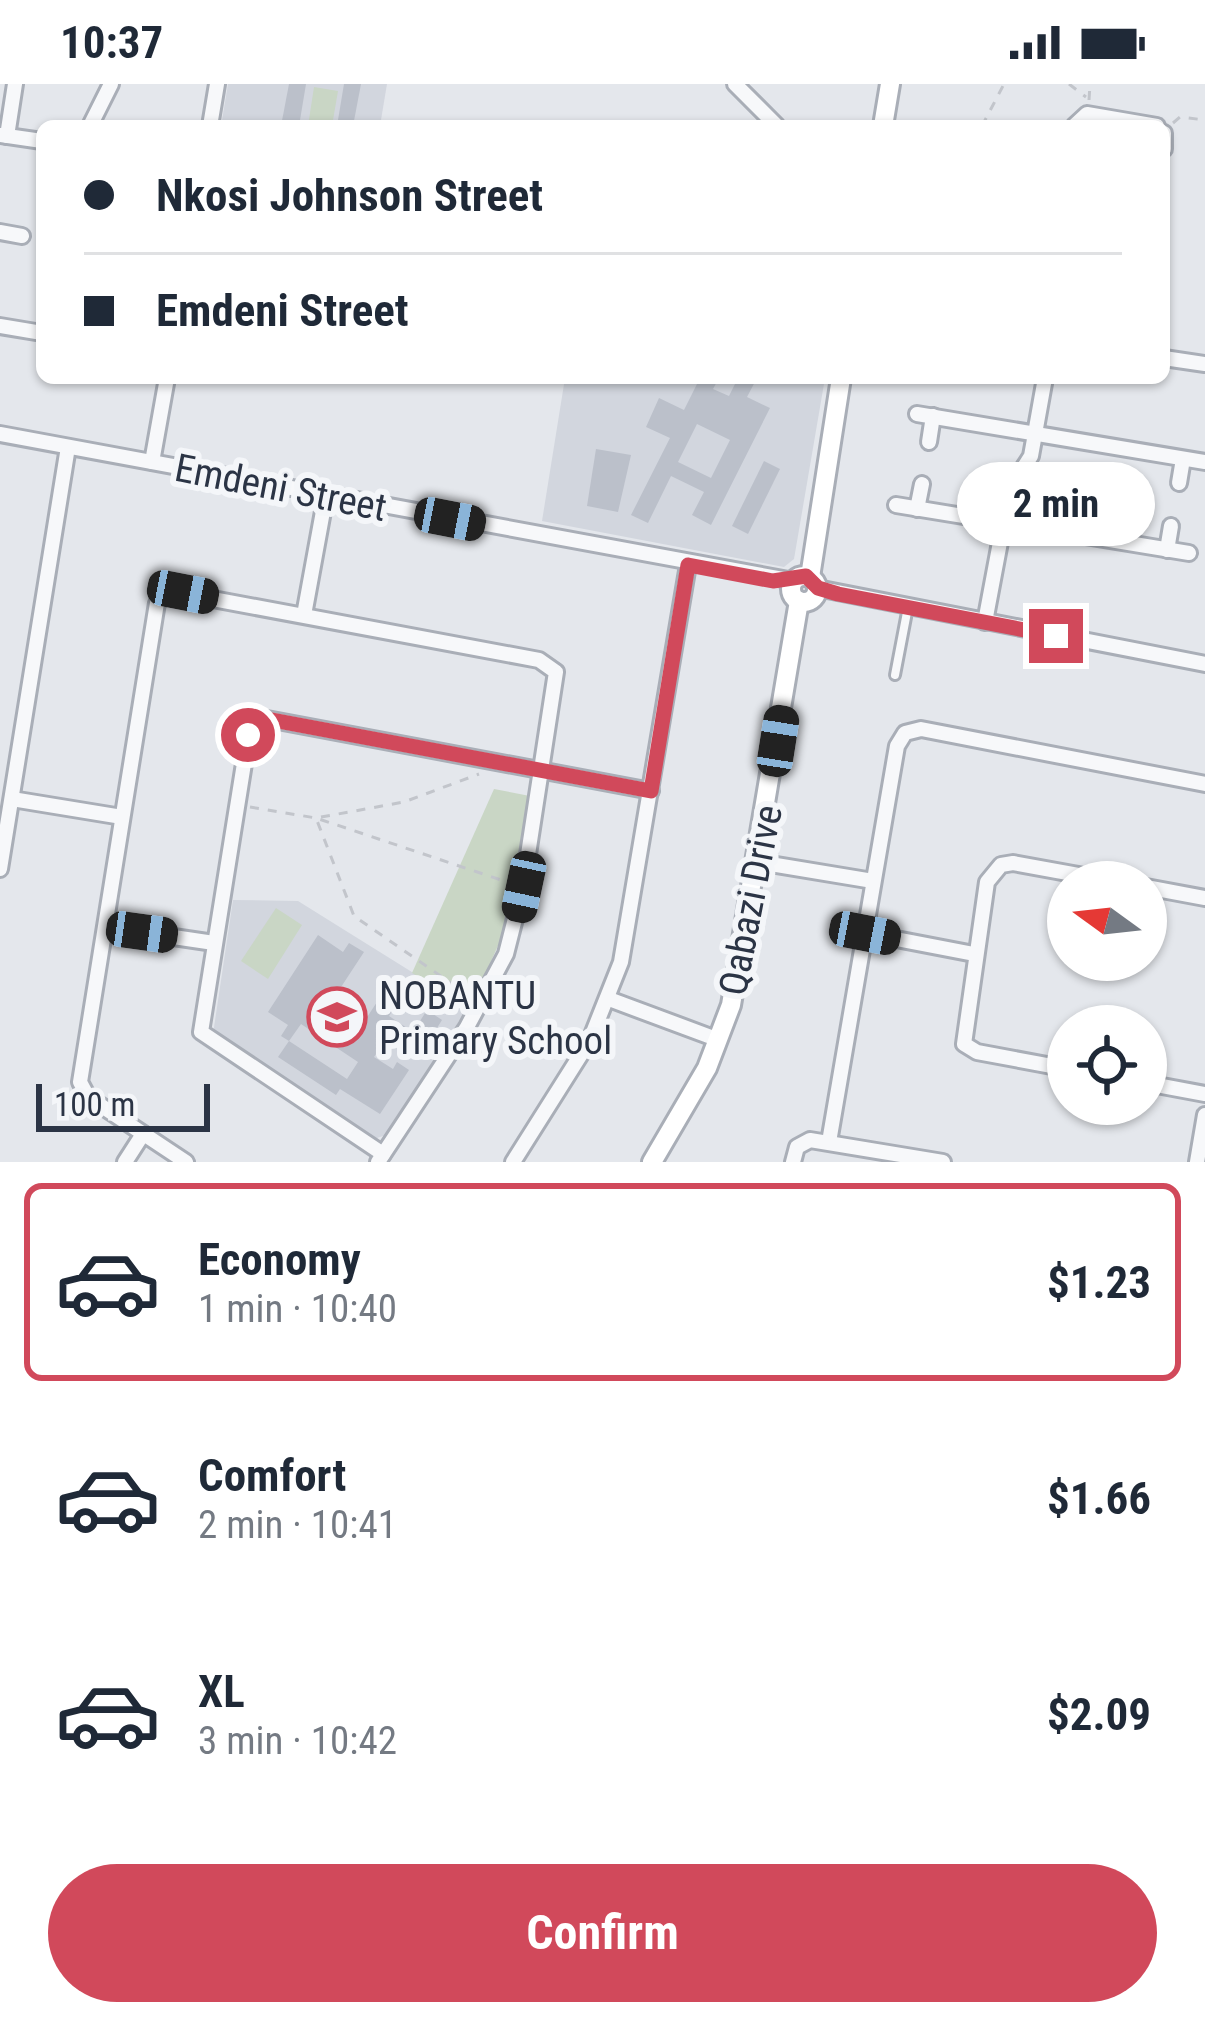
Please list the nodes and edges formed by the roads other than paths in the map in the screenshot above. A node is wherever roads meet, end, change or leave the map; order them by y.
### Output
1 (15, 84) edge
2 (111, 84) edge
3 (218, 84) edge
4 (735, 84) edge
5 (890, 84) edge
6 (93, 120) edge
7 (211, 120) edge
8 (771, 120) edge
9 (884, 120) edge
10 (1078, 120) edge
11 (1131, 120) edge
12 (3, 135) edge
13 (36, 140) edge
14 (0, 232) edge
15 (22, 236) dead end
16 (0, 326) edge
17 (36, 332) edge
18 (1170, 359) edge
19 (1205, 364) edge
20 (166, 384) edge
21 (840, 384) edge
22 (1044, 384) edge
23 (0, 434) edge
24 (1036, 434) junction
25 (929, 442) dead end
26 (68, 447) junction
27 (1183, 458) junction
28 (152, 462) junction
29 (1205, 462) edge
30 (1179, 483) dead end
31 (922, 484) dead end
32 (326, 495) junction
33 (896, 505) dead end
34 (917, 508) junction
35 (1004, 523) junction
36 (1172, 526) dead end
37 (1168, 550) junction
38 (1189, 553) dead end
39 (688, 565) junction
40 (802, 589) junction
41 (908, 608) junction
42 (304, 615) junction
43 (985, 622) junction
44 (1205, 664) edge
45 (896, 675) dead end
46 (542, 770) junction
47 (1205, 784) edge
48 (651, 791) junction
49 (12, 799) junction
50 (122, 817) junction
51 (758, 862) junction
52 (0, 869) edge
53 (1047, 869) edge
54 (873, 881) junction
55 (1167, 891) edge
56 (1205, 898) edge
57 (106, 927) junction
58 (865, 933) junction
59 (214, 943) junction
60 (974, 955) junction
61 (609, 999) junction
62 (719, 1040) junction
63 (1047, 1065) edge
64 (1167, 1087) edge
65 (1205, 1094) edge
66 (1205, 1115) edge
67 (143, 1134) junction
68 (829, 1142) junction
69 (380, 1158) edge
70 (125, 1162) edge
71 (186, 1162) edge
72 (513, 1162) edge
73 (652, 1162) edge
74 (793, 1162) edge
75 (943, 1162) edge
76 (1198, 1162) edge

1 - 12 street
2 - 6 street
3 - 7 street
4 - 8 street
5 - 9 street
10 - 11 street
12 - 13 street
14 - 15 street
16 - 17 street
18 - 19 street
20 - 28 street
21 - 40 street, Qabazi Drive
22 - 24 street
23 - 26 street, Emdeni Street
24 - 25 street
24 - 27 street
24 - 35 street
26 - 28 street, Emdeni Street
26 - 49 street
27 - 29 street
27 - 30 street
28 - 32 street, Emdeni Street
31 - 34 street
32 - 39 street, Emdeni Street
32 - 42 street
33 - 34 street
34 - 35 street
35 - 37 street
35 - 43 street
36 - 37 street
37 - 38 street
39 - 40 street, Emdeni Street
39 - 48 street
40 - 41 street, Emdeni Street
40 - 51 street, Qabazi Drive
41 - 43 street, Emdeni Street
41 - 45 lane
42 - 46 street
42 - 50 street
43 - 44 street, Emdeni Street
46 - 48 street
46 - 59 street
46 - 69 street
47 - 54 street
48 - 61 street
49 - 50 street
49 - 52 street
50 - 57 street
51 - 54 street
51 - 62 street, Qabazi Drive
53 - 60 street
54 - 58 street
55 - 56 street
57 - 59 street
57 - 67 street
58 - 60 street
58 - 68 street
59 - 69 street
60 - 63 street
61 - 62 street
61 - 72 street
62 - 73 street, Qabazi Drive
64 - 65 street
66 - 76 street
67 - 70 street
67 - 71 street
68 - 74 street
68 - 75 street

